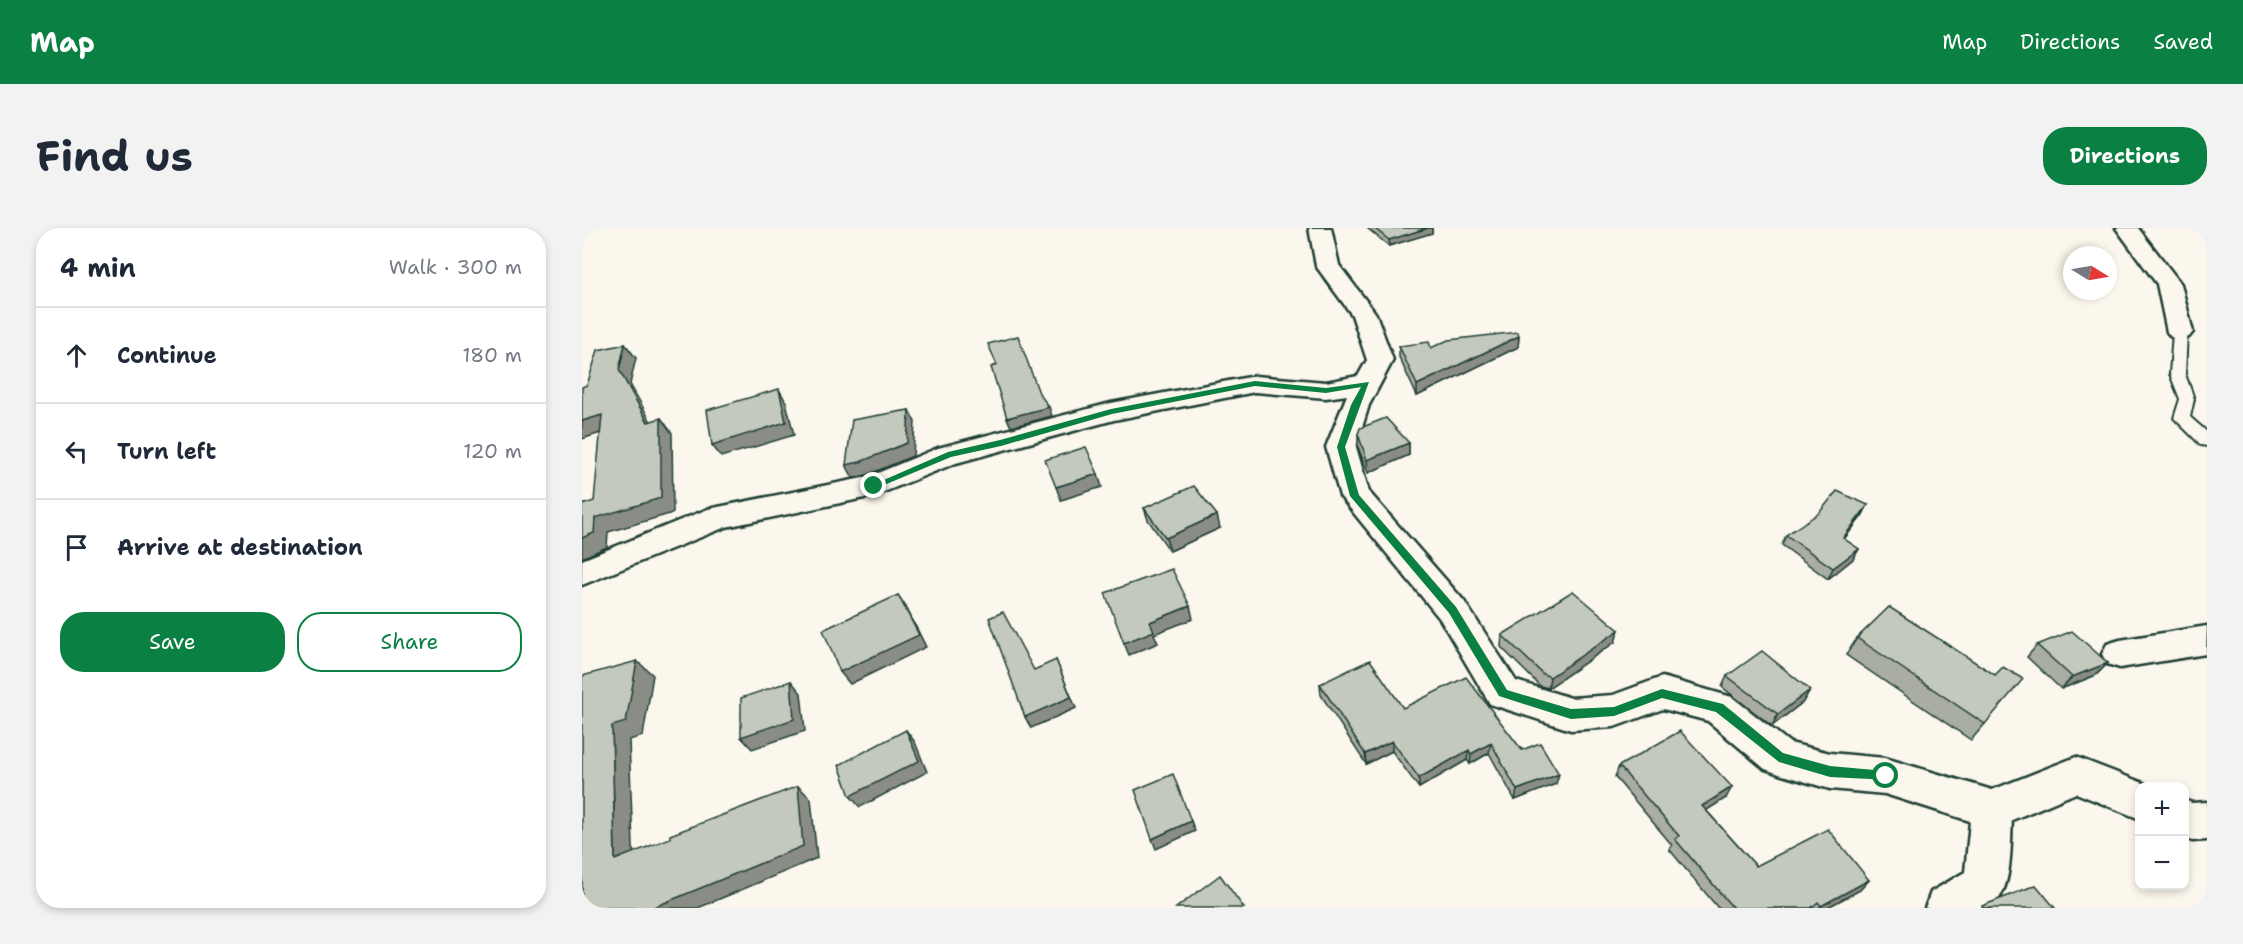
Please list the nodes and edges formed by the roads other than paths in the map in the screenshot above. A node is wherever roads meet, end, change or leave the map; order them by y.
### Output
1 (1320, 228) edge
2 (2127, 228) edge
3 (2180, 332) joint
4 (1367, 383) junction
5 (2207, 441) edge
6 (582, 573) edge
7 (2206, 640) edge
8 (2120, 654) dead end
9 (2135, 799) edge
10 (1992, 809) junction
11 (2189, 821) edge
12 (2207, 821) edge
13 (1947, 908) edge

1 - 4 street
2 - 3 street
3 - 5 lane
4 - 6 street
4 - 10 street
7 - 8 street
9 - 10 street
10 - 13 street
11 - 12 street

